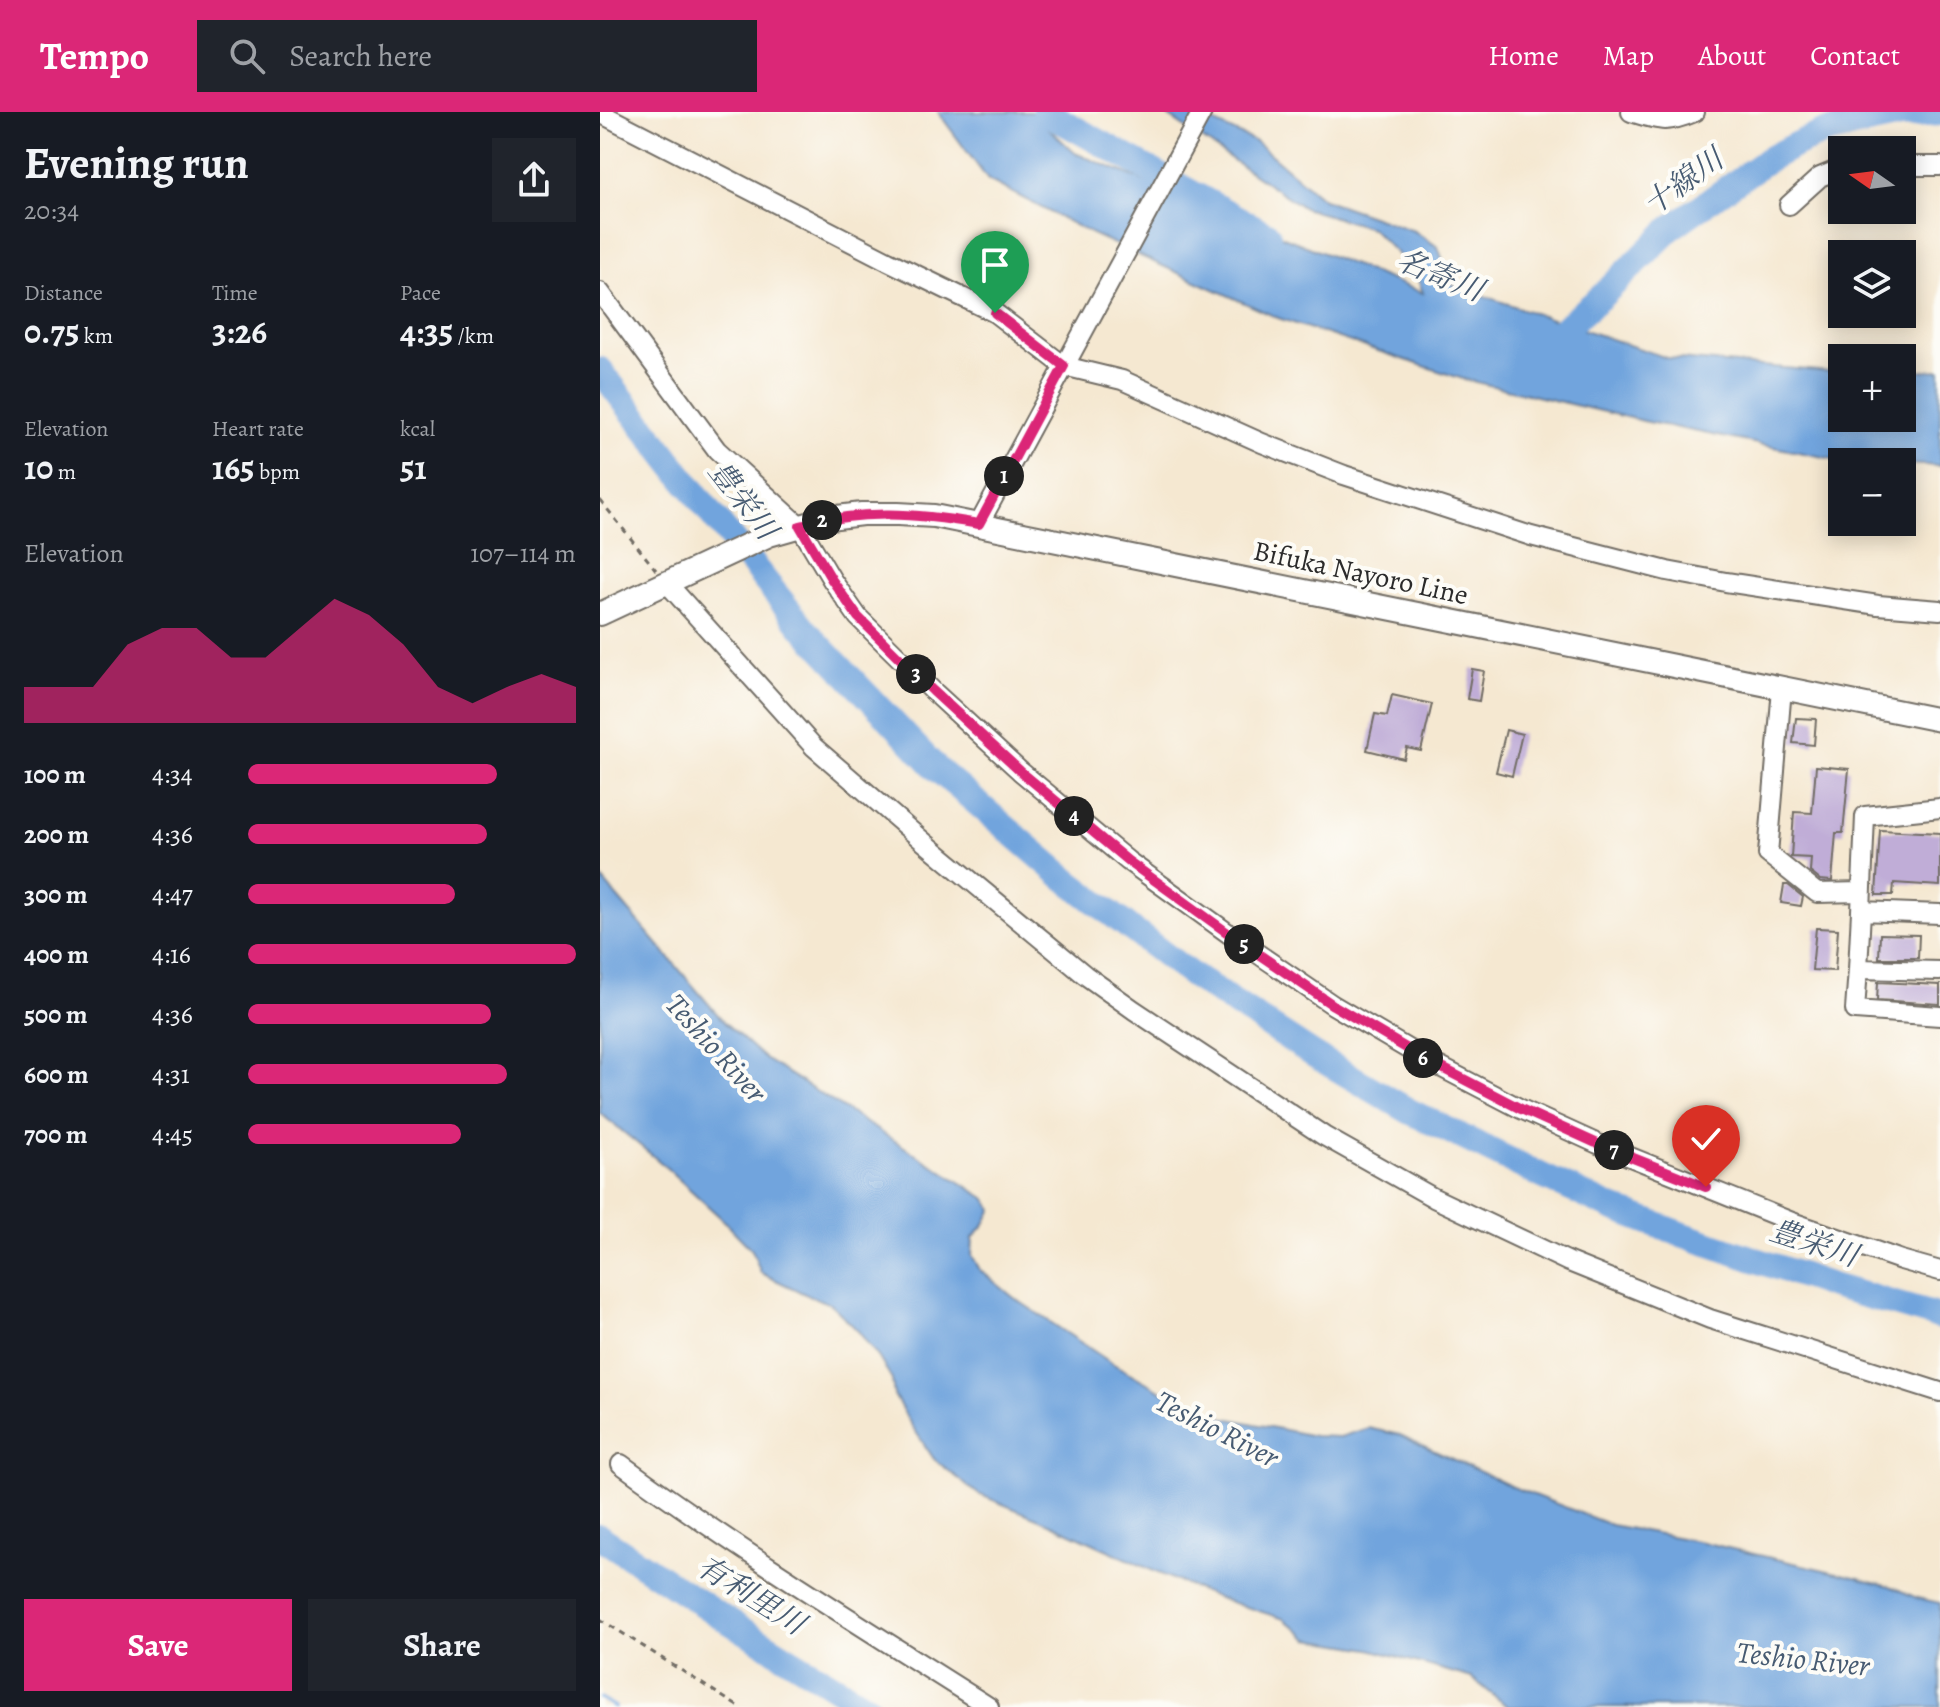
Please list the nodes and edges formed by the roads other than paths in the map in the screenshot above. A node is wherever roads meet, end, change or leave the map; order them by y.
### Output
1 (1202, 112) edge
2 (1631, 112) edge
3 (1695, 112) edge
4 (600, 113) edge
5 (1916, 166) edge
6 (1940, 166) edge
7 (1828, 174) edge
8 (1789, 205) dead end
9 (600, 292) edge
10 (1064, 366) junction
11 (979, 524) junction
12 (800, 526) junction
13 (665, 583) junction
14 (1940, 610) edge
15 (600, 614) edge
16 (1782, 688) junction
17 (1940, 720) edge
18 (1940, 808) edge
19 (1861, 892) junction
20 (1861, 911) junction
21 (1940, 914) edge
22 (1858, 969) junction
23 (1940, 971) edge
24 (1940, 1016) edge
25 (1940, 1271) edge
26 (1940, 1392) edge
27 (621, 1464) dead end
28 (989, 1707) edge

1 - 10 street
2 - 3 street
4 - 10 street
5 - 6 street
7 - 8 street
9 - 12 street
10 - 11 street
10 - 14 street
11 - 12 main road, Bifuka Nayoro Line
11 - 16 main road, Bifuka Nayoro Line
12 - 13 main road, Bifuka Nayoro Line
12 - 25 street
13 - 15 main road, Bifuka Nayoro Line
13 - 26 street
16 - 17 main road, Bifuka Nayoro Line
16 - 19 street
18 - 19 street
19 - 20 street
20 - 21 street
20 - 22 street
22 - 23 street
22 - 24 street
27 - 28 street

